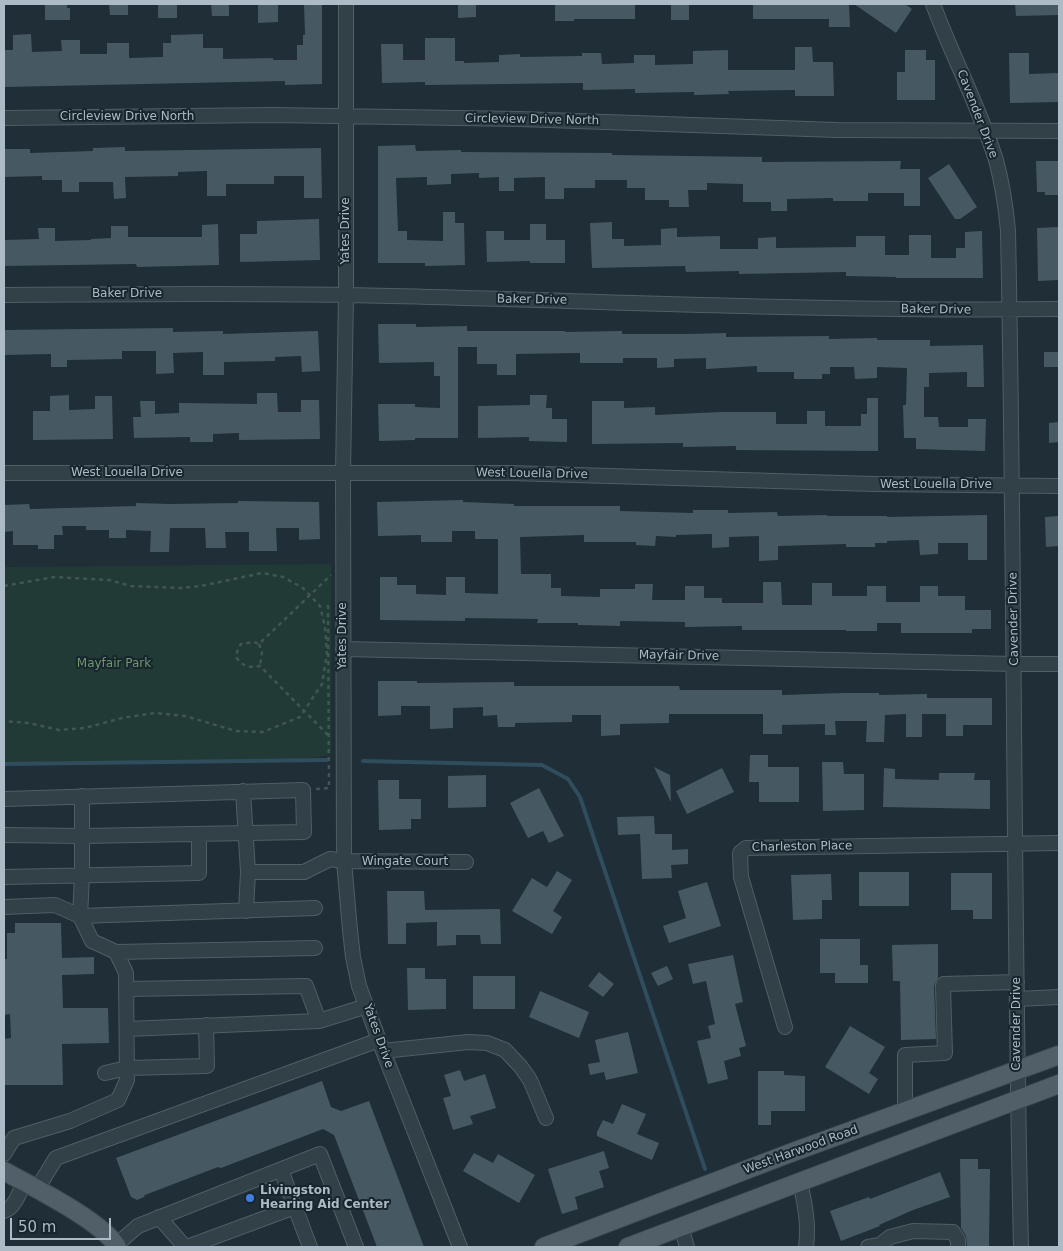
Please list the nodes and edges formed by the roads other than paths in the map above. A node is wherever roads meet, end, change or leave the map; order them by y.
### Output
1 (346, 4) edge
2 (933, 4) edge
3 (346, 116) junction
4 (4, 118) edge
5 (986, 130) junction
6 (1059, 131) edge
7 (4, 295) edge
8 (346, 295) junction
9 (1059, 309) edge
10 (1010, 310) junction
11 (4, 473) edge
12 (343, 473) junction
13 (1013, 485) junction
14 (1059, 486) edge
15 (343, 649) junction
16 (1014, 664) junction
17 (1059, 664) edge
18 (243, 791) junction
19 (82, 796) junction
20 (4, 799) edge
21 (246, 832) junction
22 (199, 834) junction
23 (4, 835) edge
24 (82, 836) junction
25 (1059, 842) edge
26 (1016, 843) junction
27 (344, 862) junction
28 (466, 862) dead end
29 (248, 872) junction
30 (82, 876) junction
31 (4, 877) edge
32 (4, 907) edge
33 (315, 908) dead end
34 (246, 911) junction
35 (80, 916) junction
36 (315, 948) dead end
37 (116, 952) junction
38 (1017, 982) junction
39 (126, 989) junction
40 (1059, 997) edge
41 (1017, 999) junction
42 (366, 1006) junction
43 (319, 1021) junction
44 (206, 1025) junction
45 (784, 1027) dead end
46 (127, 1029) junction
47 (381, 1046) junction
48 (1059, 1055) edge
49 (127, 1068) junction
50 (1017, 1071) junction
51 (105, 1073) dead end
52 (1059, 1084) edge
53 (1018, 1100) junction
54 (905, 1111) junction
55 (546, 1118) dead end
56 (4, 1154) edge
57 (281, 1170) junction
58 (4, 1171) edge
59 (800, 1182) junction
60 (31, 1186) junction
61 (295, 1207) junction
62 (4, 1211) edge
63 (159, 1217) junction
64 (681, 1227) junction
65 (119, 1246) edge
66 (186, 1247) edge
67 (310, 1247) edge
68 (356, 1247) edge
69 (460, 1247) edge
70 (544, 1247) edge
71 (628, 1247) edge
72 (687, 1247) edge
73 (810, 1247) edge
74 (876, 1247) edge
75 (958, 1247) edge
76 (1021, 1247) edge

1 - 3 street, Yates Drive
2 - 5 street, Cavender Drive
3 - 4 street, Circleview Drive North
3 - 5 street, Circleview Drive North
3 - 8 street, Yates Drive
5 - 6 street, Circleview Drive North
5 - 10 street, Cavender Drive
7 - 8 street, Baker Drive
8 - 10 street, Baker Drive
8 - 12 street, Yates Drive
9 - 10 street, Baker Drive
10 - 13 street, Cavender Drive
11 - 12 street, West Louella Drive
12 - 13 street, West Louella Drive
12 - 15 street, Yates Drive
13 - 14 street, West Louella Drive
13 - 16 street, Cavender Drive
15 - 16 street, Mayfair Drive
15 - 27 street, Yates Drive
16 - 17 street, Mayfair Drive
16 - 26 street, Cavender Drive
18 - 19 street
18 - 21 street
18 - 21 street
19 - 20 street
19 - 24 street
21 - 22 street
21 - 29 street
22 - 24 street
22 - 30 street
23 - 24 street
24 - 30 street
25 - 26 street
26 - 38 street, Cavender Drive
26 - 45 street, Charleston Place
27 - 28 street, Wingate Court
27 - 29 street, Wingate Court
27 - 42 street, Yates Drive
29 - 34 street
30 - 31 street
30 - 35 street
32 - 35 street
33 - 34 street
34 - 35 street
35 - 37 street
36 - 37 street
37 - 39 street
38 - 41 street, Cavender Drive
38 - 54 street
39 - 43 street
39 - 46 street
40 - 41 street
41 - 50 street, Cavender Drive
42 - 43 street
42 - 47 street, Yates Drive
43 - 44 street
44 - 46 street
44 - 49 street
46 - 49 street
47 - 55 street
47 - 60 street
47 - 69 street, Yates Drive
48 - 50 main road, West Harwood Road
49 - 51 street
49 - 56 street
50 - 53 street, Cavender Drive
50 - 54 main road, West Harwood Road
52 - 53 main road
53 - 59 main road
53 - 76 street, Cavender Drive
54 - 70 main road, West Harwood Road
57 - 61 street
57 - 63 street
57 - 68 street
58 - 60 main road
59 - 64 main road
59 - 73 street
60 - 62 street
60 - 65 main road
61 - 66 street
61 - 67 street
63 - 65 street
63 - 66 street
64 - 71 main road
64 - 72 street
74 - 75 street

